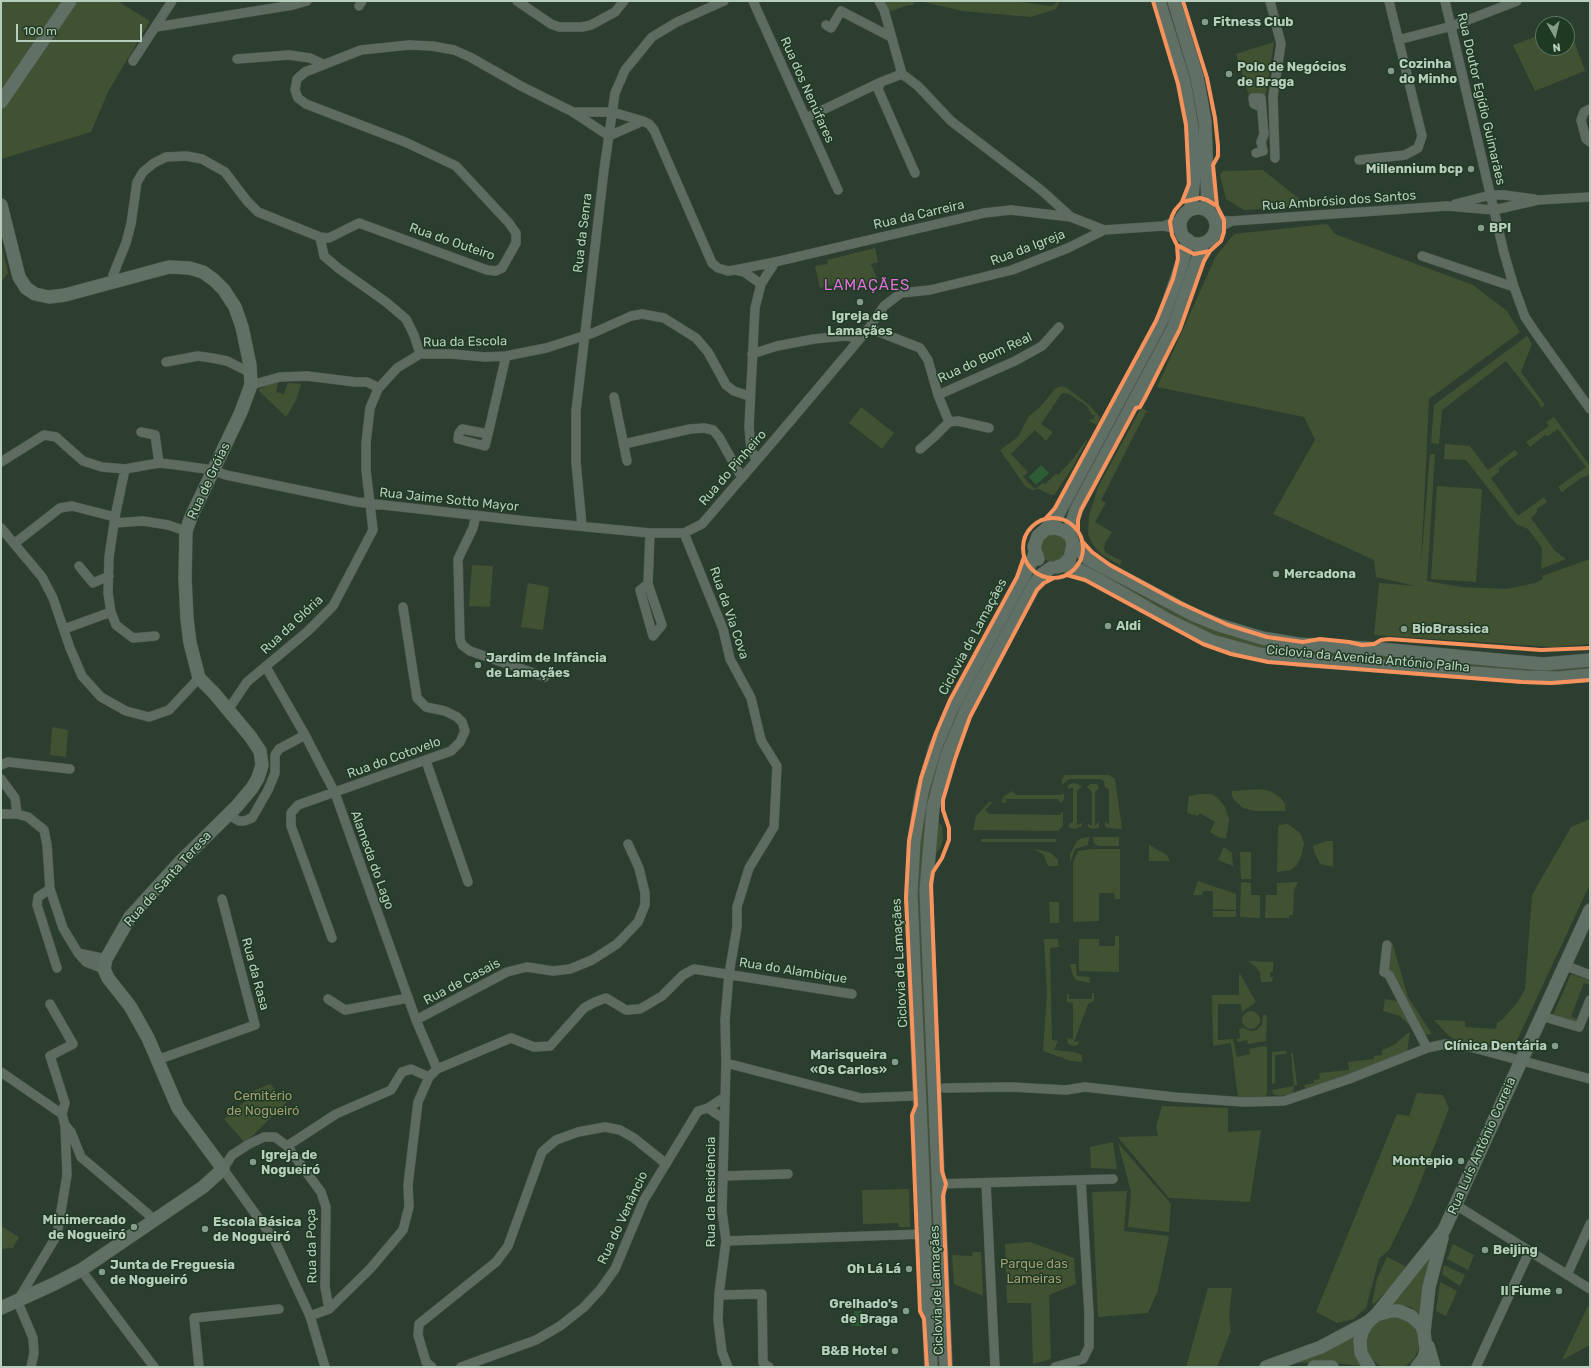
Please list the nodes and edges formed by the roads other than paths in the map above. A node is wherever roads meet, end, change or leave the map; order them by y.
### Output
1 (70, 1) edge
2 (172, 1) edge
3 (307, 1) edge
4 (517, 1) edge
5 (624, 1) edge
6 (724, 1) edge
7 (753, 1) edge
8 (879, 1) edge
9 (1159, 1) edge
10 (1174, 1) edge
11 (1270, 1) edge
12 (1389, 1) edge
13 (1445, 1) edge
14 (1517, 1) edge
15 (826, 25) dead end
16 (1452, 26) junction
17 (156, 27) junction
18 (891, 37) junction
19 (1398, 40) junction
20 (238, 59) dead end
21 (133, 60) dead end
22 (323, 64) junction
23 (902, 74) junction
24 (881, 82) junction
25 (1, 102) edge
26 (1261, 107) dead end
27 (1590, 109) edge
28 (573, 112) junction
29 (612, 112) junction
30 (806, 118) junction
31 (643, 121) junction
32 (609, 136) junction
33 (1590, 142) edge
34 (1256, 153) dead end
35 (1275, 158) dead end
36 (1359, 160) dead end
37 (914, 172) dead end
38 (838, 190) dead end
39 (1590, 197) edge
40 (1538, 200) junction
41 (1492, 203) junction
42 (1, 205) edge
43 (1447, 206) junction
44 (1191, 209) junction
45 (1071, 218) junction
46 (1213, 220) junction
47 (1181, 224) junction
48 (1104, 230) junction
49 (320, 237) junction
50 (1188, 240) junction
51 (1203, 243) junction
52 (1422, 256) dead end
53 (775, 262) junction
54 (735, 270) junction
55 (114, 282) junction
56 (761, 284) junction
57 (1514, 287) junction
58 (901, 293) joint
59 (1060, 327) dead end
60 (869, 328) junction
61 (583, 336) junction
62 (860, 338) junction
63 (420, 354) junction
64 (752, 354) junction
65 (506, 356) junction
66 (166, 362) dead end
67 (251, 379) junction
68 (379, 388) junction
69 (938, 395) junction
70 (749, 396) junction
71 (614, 397) dead end
72 (1590, 409) edge
73 (949, 422) junction
74 (989, 428) dead end
75 (141, 432) dead end
76 (488, 434) dead end
77 (624, 444) junction
78 (920, 449) dead end
79 (756, 460) junction
80 (627, 461) dead end
81 (1, 462) edge
82 (159, 463) junction
83 (125, 468) junction
84 (213, 470) junction
85 (742, 478) junction
86 (370, 504) junction
87 (476, 515) junction
88 (114, 520) junction
89 (526, 521) joint
90 (582, 526) junction
91 (1, 528) edge
92 (1046, 529) junction
93 (186, 531) junction
94 (650, 532) junction
95 (684, 533) junction
96 (1071, 539) junction
97 (15, 543) junction
98 (1035, 552) junction
99 (79, 566) dead end
100 (1057, 566) junction
101 (109, 576) junction
102 (648, 584) junction
103 (404, 607) dead end
104 (110, 612) junction
105 (64, 629) junction
106 (155, 636) dead end
107 (1590, 660) edge
108 (266, 667) junction
109 (1590, 675) edge
110 (545, 677) dead end
111 (199, 678) junction
112 (228, 710) junction
113 (305, 735) junction
114 (426, 761) junction
115 (1, 766) edge
116 (70, 769) dead end
117 (1, 779) edge
118 (334, 793) junction
119 (1, 814) edge
120 (17, 814) junction
121 (229, 815) junction
122 (628, 844) dead end
123 (468, 882) dead end
124 (50, 890) junction
125 (222, 899) dead end
126 (1588, 917) edge
127 (332, 938) dead end
128 (1387, 945) dead end
129 (105, 964) junction
130 (1564, 965) junction
131 (58, 968) dead end
132 (729, 974) junction
133 (1590, 975) edge
134 (852, 994) dead end
135 (408, 998) junction
136 (328, 999) dead end
137 (1590, 1000) edge
138 (50, 1004) dead end
139 (1541, 1016) junction
140 (416, 1020) junction
141 (1427, 1048) junction
142 (157, 1060) junction
143 (1521, 1061) junction
144 (726, 1063) junction
145 (437, 1069) junction
146 (1, 1072) edge
147 (429, 1077) junction
148 (1590, 1079) edge
149 (944, 1088) dead end
150 (912, 1096) dead end
151 (725, 1097) junction
152 (708, 1108) junction
153 (62, 1114) junction
154 (724, 1119) junction
155 (65, 1125) junction
156 (286, 1146) junction
157 (665, 1163) junction
158 (223, 1168) junction
159 (788, 1174) dead end
160 (723, 1176) junction
161 (1113, 1179) dead end
162 (1081, 1180) junction
163 (986, 1183) junction
164 (938, 1184) junction
165 (1456, 1206) junction
166 (155, 1220) junction
167 (1590, 1224) edge
168 (1444, 1230) junction
169 (925, 1234) junction
170 (726, 1241) junction
171 (1528, 1252) junction
172 (81, 1270) junction
173 (1567, 1275) junction
174 (1590, 1289) edge
175 (720, 1295) junction
176 (18, 1300) junction
177 (1, 1308) edge
178 (279, 1309) dead end
179 (329, 1309) junction
180 (310, 1316) junction
181 (1372, 1319) junction
182 (1426, 1337) junction
183 (31, 1367) edge
184 (154, 1367) edge
185 (199, 1367) edge
186 (325, 1367) edge
187 (432, 1367) edge
188 (461, 1367) edge
189 (728, 1367) edge
190 (769, 1367) edge
191 (931, 1367) edge
192 (946, 1367) edge
193 (995, 1367) edge
194 (1055, 1367) edge
195 (1266, 1367) edge
196 (1314, 1367) edge
197 (1332, 1367) edge
198 (1369, 1367) edge
199 (1417, 1367) edge
200 (1434, 1367) edge
201 (1476, 1367) edge

1 - 25 street
2 - 17 street
3 - 17 street
4 - 5 street
6 - 29 street, Rua da Senra
7 - 30 street, Rua dos Nenúfares
8 - 18 street
9 - 44 street
10 - 46 street
11 - 35 street
12 - 19 street
13 - 16 street, Rua Doutor Egídio Guimarães
14 - 16 street
15 - 18 street
16 - 19 street
16 - 41 street, Rua Doutor Egídio Guimarães
17 - 21 street
18 - 23 street
19 - 36 street
20 - 22 street
22 - 28 street, Rua do Outeiro
22 - 49 street, Rua do Outeiro
23 - 24 street
23 - 45 street
24 - 30 street
24 - 37 street
26 - 34 street
27 - 33 street
28 - 29 street, Rua do Outeiro
28 - 32 street, Rua do Outeiro
29 - 31 street, Rua do Outeiro
29 - 32 street, Rua da Senra
30 - 38 street, Rua dos Nenúfares
31 - 32 street
31 - 54 street
32 - 61 street, Rua da Senra
39 - 40 street
40 - 41 street
40 - 41 street
41 - 43 street
41 - 43 street
41 - 57 street, Rua Doutor Egídio Guimarães
42 - 55 street
43 - 46 street, Rua Ambrósio dos Santos
44 - 46 street
44 - 47 street
45 - 48 street
45 - 53 street, Rua da Carreira
46 - 51 street
47 - 48 street, Rua da Igreja
47 - 50 street
48 - 58 street, Rua da Igreja
49 - 55 street
49 - 63 street
50 - 51 street
50 - 92 street
51 - 96 street
52 - 57 street
53 - 54 street, Rua da Carreira
53 - 56 street
54 - 56 street
55 - 67 street
56 - 64 street
57 - 72 street, Rua Doutor Egídio Guimarães
58 - 60 street, Rua do Pinheiro
59 - 69 street, Rua do Bom Real
60 - 62 street, Rua do Pinheiro
60 - 69 street, Rua do Bom Real
61 - 65 street, Rua da Escola
61 - 70 street, Rua da Escola
61 - 90 street, Rua da Senra
62 - 64 street
62 - 79 street, Rua do Pinheiro
63 - 65 street, Rua da Escola
63 - 68 street, Rua da Escola
64 - 70 street
65 - 76 street
66 - 67 street
67 - 68 street
67 - 84 street, Rua de Gróias
68 - 86 street, Rua da Escola
69 - 73 street, Rua do Bom Real
70 - 79 street
71 - 77 street
73 - 74 street
73 - 78 street
75 - 82 street
77 - 80 street
77 - 85 street
79 - 85 street, Rua do Pinheiro
81 - 83 street, Rua Jaime Sotto Mayor
82 - 83 street, Rua Jaime Sotto Mayor
82 - 84 street, Rua Jaime Sotto Mayor
83 - 88 street
84 - 86 street, Rua Jaime Sotto Mayor
84 - 93 street, Rua de Gróias
85 - 95 street, Rua do Pinheiro
86 - 87 street, Rua Jaime Sotto Mayor
86 - 108 street, Rua da Glória
87 - 89 street, Rua Jaime Sotto Mayor
87 - 110 street
88 - 93 street
88 - 97 street
88 - 101 street
89 - 90 street, Rua do Pinheiro
90 - 94 street, Rua do Pinheiro
91 - 97 street
92 - 96 street
92 - 98 street
93 - 111 street, Rua de Gróias
94 - 95 street, Rua do Pinheiro
94 - 102 street
95 - 132 street, Rua da Via Cova
96 - 100 street
96 - 107 street
97 - 105 street
98 - 100 street
98 - 169 street
99 - 101 street
100 - 109 street
100 - 164 street
101 - 104 street
102 - 102 street
103 - 114 street, Rua do Cotovelo
104 - 105 street
104 - 106 street
105 - 111 street
108 - 112 street, Rua da Glória
108 - 113 street, Alameda do Lago
111 - 112 street
112 - 121 street
113 - 118 street, Alameda do Lago
113 - 121 street
114 - 118 street, Rua do Cotovelo
114 - 123 street
115 - 116 street
117 - 120 street
118 - 127 street, Rua do Cotovelo
118 - 135 street, Alameda do Lago
119 - 120 street
120 - 124 street
121 - 129 street, Rua de Santa Teresa
122 - 140 street, Rua de Casais
124 - 129 street
124 - 131 street
125 - 142 street, Rua da Rasa
126 - 130 street, Rua Luís António Correia
128 - 141 street
129 - 142 street
130 - 133 street
130 - 139 street, Rua Luís António Correia
132 - 134 street, Rua do Alambique
132 - 144 street, Rua da Via Cova
132 - 145 street, Rua do Alambique
135 - 136 street
135 - 140 street, Alameda do Lago
137 - 139 street
138 - 153 street
139 - 143 street, Rua Luís António Correia
140 - 145 street, Alameda do Lago
141 - 143 street
141 - 149 street
142 - 158 street
143 - 148 street
143 - 165 street, Rua Luís António Correia
144 - 150 street
144 - 151 street, Rua da Residência
145 - 147 street
146 - 153 street
147 - 156 street
147 - 179 street
151 - 152 street, Rua do Venâncio
151 - 154 street, Rua da Residência
152 - 154 street
152 - 157 street, Rua do Venâncio
153 - 155 street
154 - 160 street, Rua da Residência
155 - 166 street
155 - 176 street
156 - 158 street
156 - 179 street, Rua da Poça
157 - 187 street, Rua do Venâncio
157 - 188 street, Rua do Venâncio
158 - 166 street
158 - 180 street
159 - 160 street
160 - 170 street, Rua da Residência
161 - 162 street
162 - 163 street
162 - 194 street
163 - 164 street
163 - 193 street
164 - 192 street
165 - 168 street, Rua Luís António Correia
165 - 171 street
166 - 172 street
167 - 173 street
168 - 181 street, Rua Luís António Correia
168 - 182 street, Rua Luís António Correia
169 - 170 street
169 - 191 street
170 - 175 street, Rua da Residência
171 - 173 street
171 - 201 street
172 - 176 street
172 - 184 street
173 - 174 street
175 - 189 street, Rua da Residência
175 - 190 street
176 - 177 street
176 - 183 street
178 - 185 street
179 - 180 street
180 - 186 street
181 - 182 street
181 - 195 street, Rua Luís António Correia
181 - 198 street
182 - 199 street
182 - 200 street
196 - 197 street

